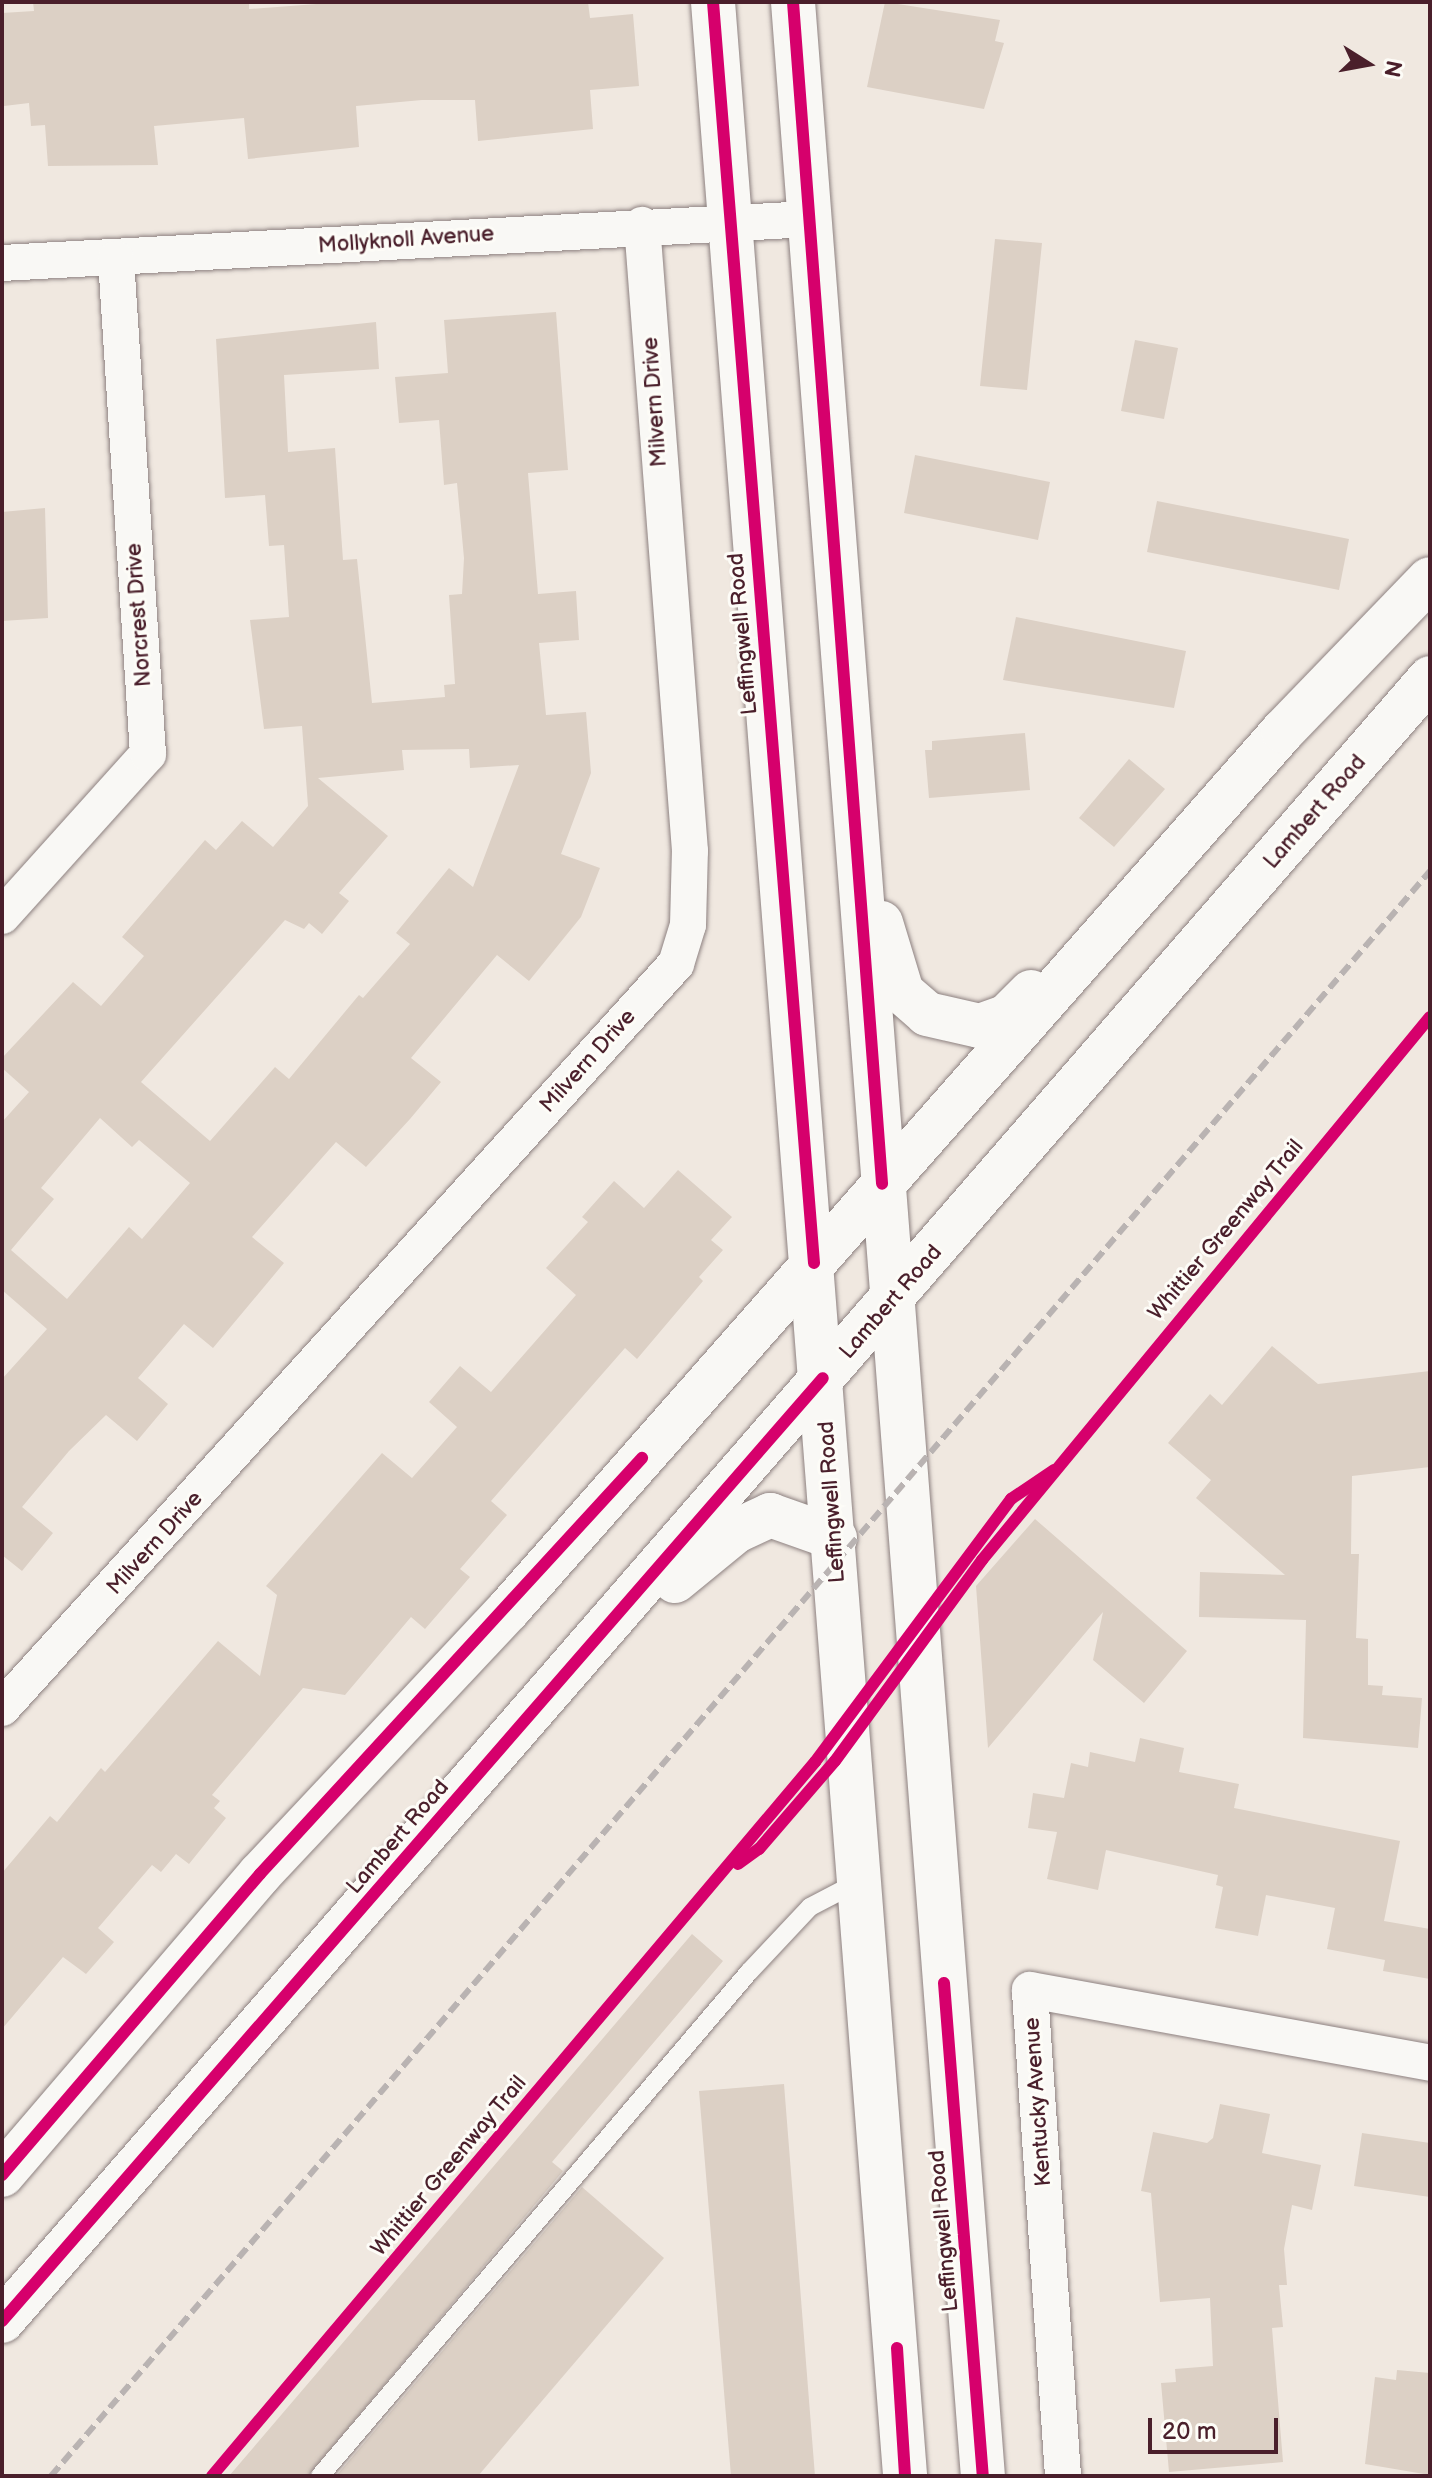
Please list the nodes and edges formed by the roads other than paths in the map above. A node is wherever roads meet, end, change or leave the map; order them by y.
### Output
1 (713, 2) edge
2 (793, 2) edge
3 (809, 219) junction
4 (730, 221) junction
5 (642, 225) junction
6 (116, 259) junction
7 (2, 263) edge
8 (1430, 579) edge
9 (1430, 678) edge
10 (858, 850) junction
11 (1152, 878) junction
12 (2, 916) edge
13 (882, 1184) junction
14 (814, 1263) junction
15 (893, 1299) junction
16 (823, 1378) junction
17 (835, 1538) junction
18 (580, 1659) junction
19 (2, 1708) edge
20 (860, 1881) junction
21 (1430, 2063) edge
22 (2, 2175) edge
23 (2, 2321) edge
24 (320, 2476) edge
25 (905, 2476) edge
26 (983, 2476) edge
27 (1063, 2476) edge

1 - 4 main road, Leffingwell Road
2 - 3 main road, Leffingwell Road
3 - 4 street, Mollyknoll Avenue
3 - 10 main road, Leffingwell Road
4 - 5 street, Mollyknoll Avenue
4 - 14 main road, Leffingwell Road
5 - 6 street, Mollyknoll Avenue
5 - 19 street, Milvern Drive
6 - 7 street, Mollyknoll Avenue
6 - 12 street, Norcrest Drive
8 - 11 main road
9 - 15 main road, Lambert Road
10 - 11 main road
10 - 13 main road, Leffingwell Road
11 - 13 main road
13 - 14 main road
13 - 15 main road, Leffingwell Road
14 - 16 main road, Leffingwell Road
14 - 22 main road
15 - 16 main road, Lambert Road
15 - 26 main road, Leffingwell Road
16 - 17 main road, Leffingwell Road
16 - 18 main road, Lambert Road
17 - 18 main road
17 - 20 main road, Leffingwell Road
18 - 23 main road, Lambert Road
20 - 24 lane
20 - 25 main road, Leffingwell Road
21 - 27 street, Kentucky Avenue

